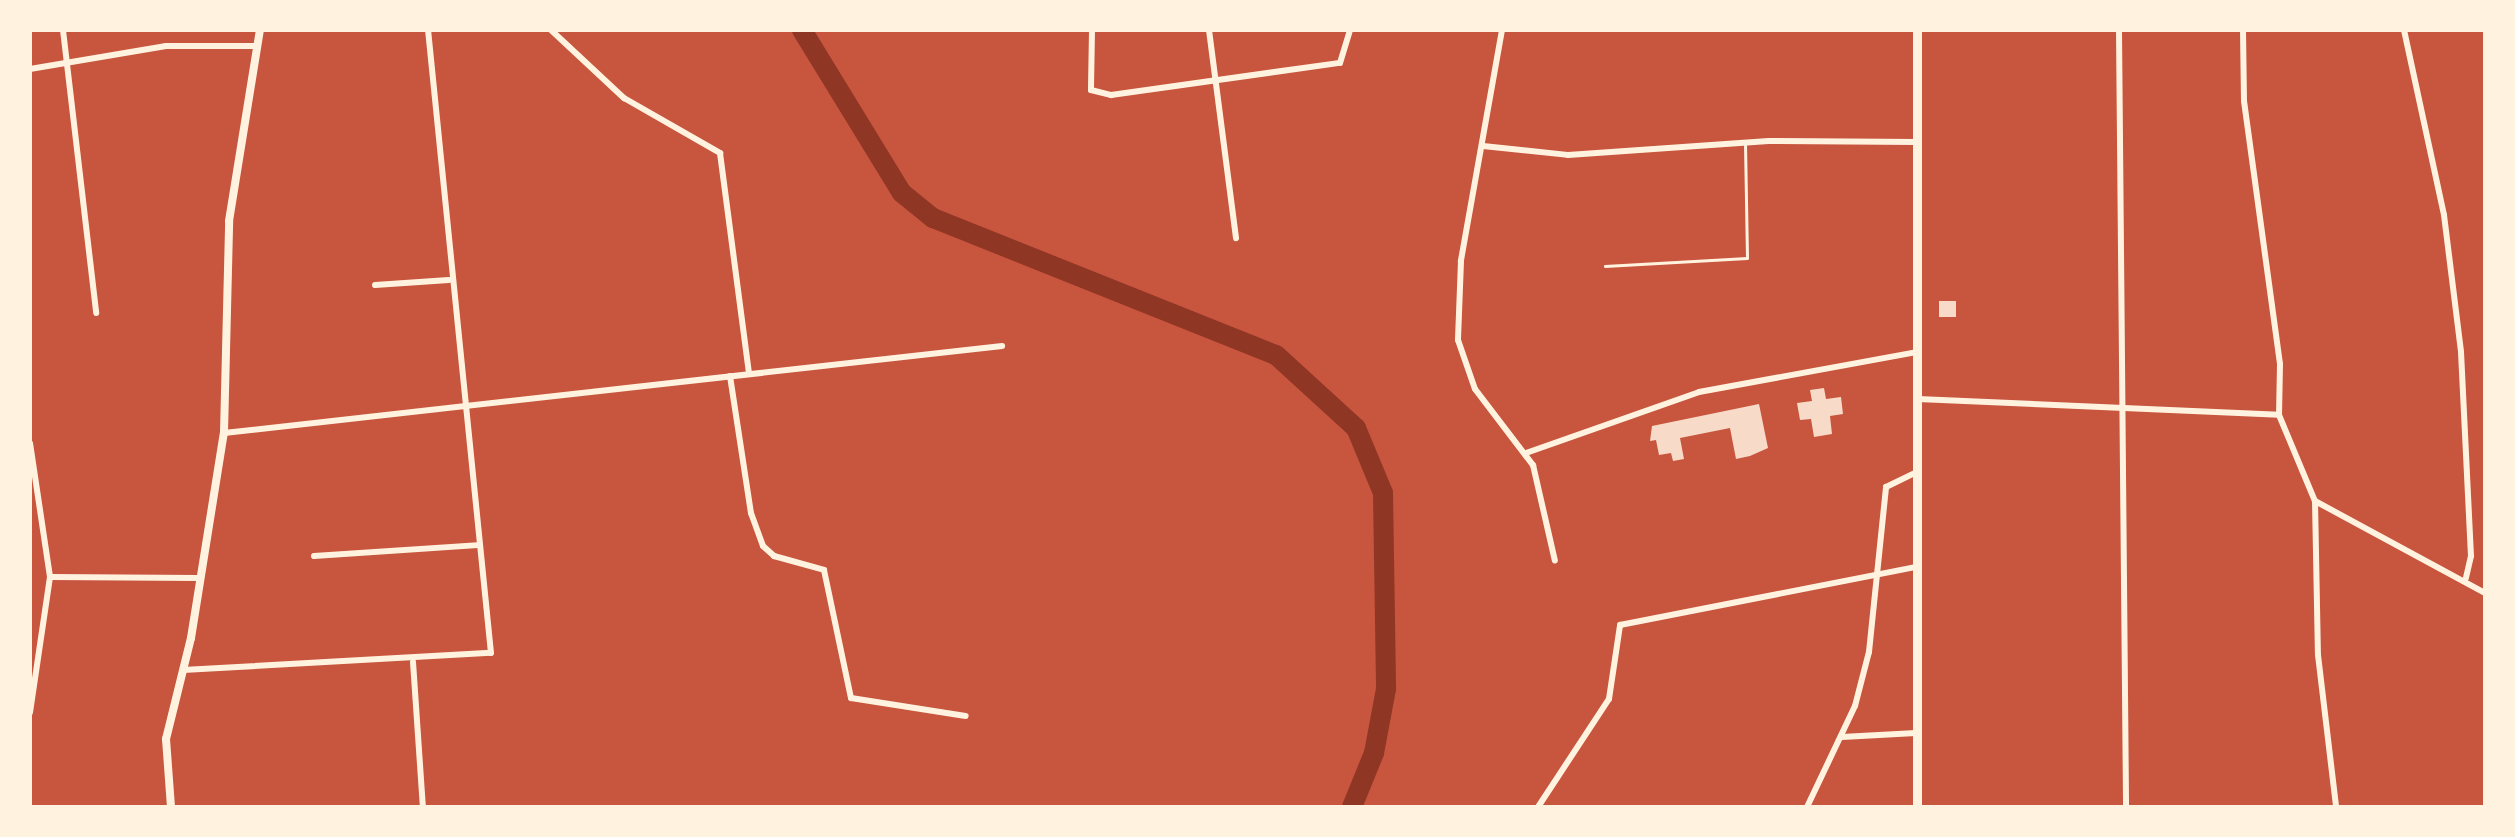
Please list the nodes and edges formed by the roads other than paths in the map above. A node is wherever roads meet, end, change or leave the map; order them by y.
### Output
1 (63, 30) edge
2 (260, 30) edge
3 (428, 30) edge
4 (551, 30) edge
5 (1092, 30) edge
6 (1209, 30) edge
7 (1350, 30) edge
8 (1502, 30) edge
9 (1918, 30) edge
10 (2118, 30) edge
11 (2243, 30) edge
12 (2404, 30) edge
13 (258, 46) junction
14 (68, 62) junction
15 (30, 69) edge
16 (1216, 80) junction
17 (1918, 142) junction
18 (1745, 143) junction
19 (1483, 146) junction
20 (1236, 238) dead end
21 (1605, 266) dead end
22 (449, 280) junction
23 (375, 285) dead end
24 (96, 313) dead end
25 (1002, 346) dead end
26 (1916, 352) junction
27 (749, 374) junction
28 (730, 376) junction
29 (1918, 400) junction
30 (2122, 407) junction
31 (465, 408) junction
32 (2279, 415) junction
33 (224, 433) junction
34 (30, 443) edge
35 (1526, 453) junction
36 (1917, 472) junction
37 (2315, 501) junction
38 (478, 545) junction
39 (314, 556) dead end
40 (1555, 561) dead end
41 (1916, 566) junction
42 (1881, 572) junction
43 (50, 577) junction
44 (198, 578) junction
45 (2466, 578) junction
46 (2485, 593) edge
47 (412, 662) junction
48 (183, 670) junction
49 (30, 713) edge
50 (966, 716) dead end
51 (1916, 733) junction
52 (1842, 736) junction
53 (170, 807) edge
54 (423, 807) edge
55 (1538, 807) edge
56 (1807, 807) edge
57 (1917, 807) edge
58 (2126, 807) edge
59 (2336, 807) edge

1 - 14 street
2 - 13 street
3 - 22 street
4 - 27 street
5 - 16 street
6 - 16 street
7 - 16 street
8 - 19 street
9 - 17 main road
10 - 30 street
11 - 32 street
12 - 45 street
13 - 14 street
13 - 33 street
14 - 15 street
14 - 24 street
16 - 20 street
17 - 18 street
17 - 26 main road
18 - 19 street
18 - 21 lane
19 - 35 street
22 - 23 street
22 - 31 street
25 - 27 street
26 - 29 main road
26 - 35 street
27 - 28 street
28 - 31 street
28 - 50 street
29 - 30 street
29 - 36 main road
30 - 32 street
30 - 58 street
31 - 33 street
31 - 38 street
32 - 37 street
33 - 44 street
34 - 43 street
35 - 40 street
36 - 41 main road
36 - 42 street
37 - 45 street
37 - 59 street
38 - 39 street
38 - 47 street
41 - 42 street
41 - 51 main road
42 - 52 street
42 - 55 street
43 - 44 street
43 - 49 street
44 - 48 street
45 - 46 street
47 - 48 street
47 - 54 street
48 - 53 street
51 - 52 street
51 - 57 main road
52 - 56 street

